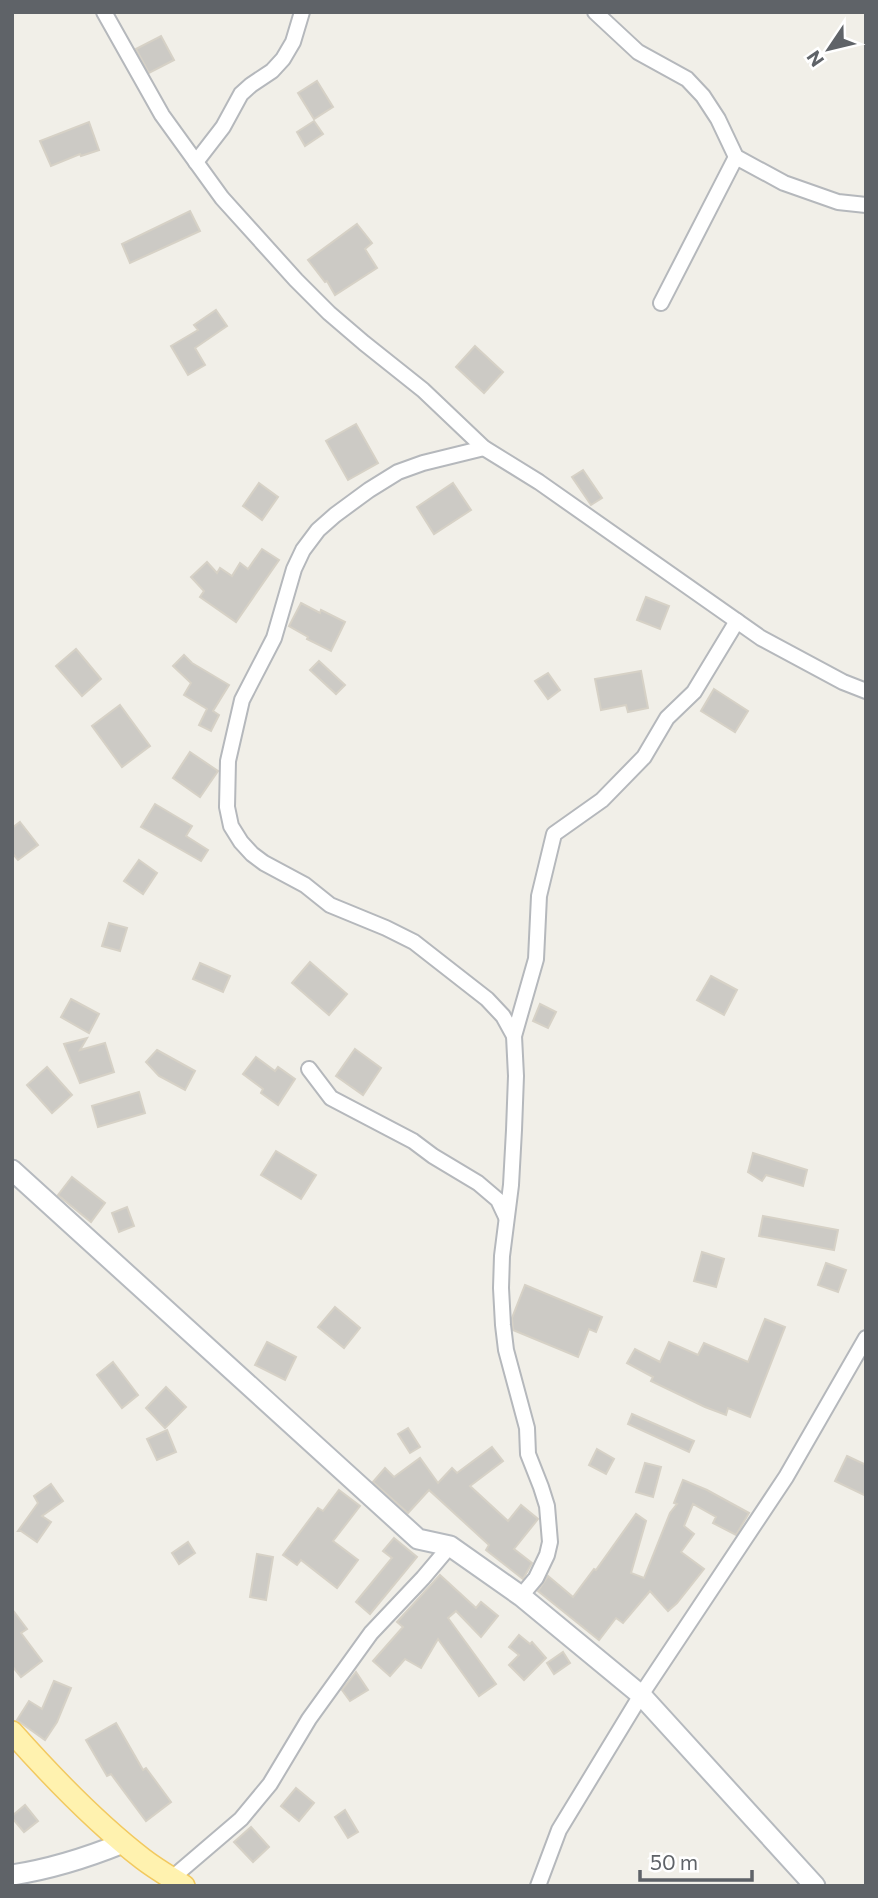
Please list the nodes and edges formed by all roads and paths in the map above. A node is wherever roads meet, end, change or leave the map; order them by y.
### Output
1 (104, 12) edge
2 (302, 12) edge
3 (595, 12) edge
4 (736, 158) junction
5 (196, 162) junction
6 (866, 205) edge
7 (661, 303) dead end
8 (484, 448) junction
9 (737, 621) junction
10 (866, 691) edge
11 (514, 1036) junction
12 (309, 1069) dead end
13 (12, 1170) edge
14 (507, 1218) junction
15 (866, 1338) edge
16 (450, 1546) junction
17 (521, 1596) junction
18 (641, 1695) junction
19 (12, 1732) edge
20 (123, 1843) junction
21 (12, 1875) edge
22 (178, 1882) edge
23 (538, 1886) edge
24 (815, 1886) edge

1 - 5 street
2 - 5 street
3 - 4 street
4 - 6 street
4 - 7 street
5 - 8 street
8 - 9 street
8 - 11 street
9 - 10 street
9 - 11 street
11 - 14 street
12 - 14 street
13 - 16 street
14 - 17 street
15 - 18 street
16 - 17 street
16 - 22 street
17 - 18 street
18 - 23 street
18 - 24 street
19 - 20 main road
20 - 21 street
20 - 22 main road

